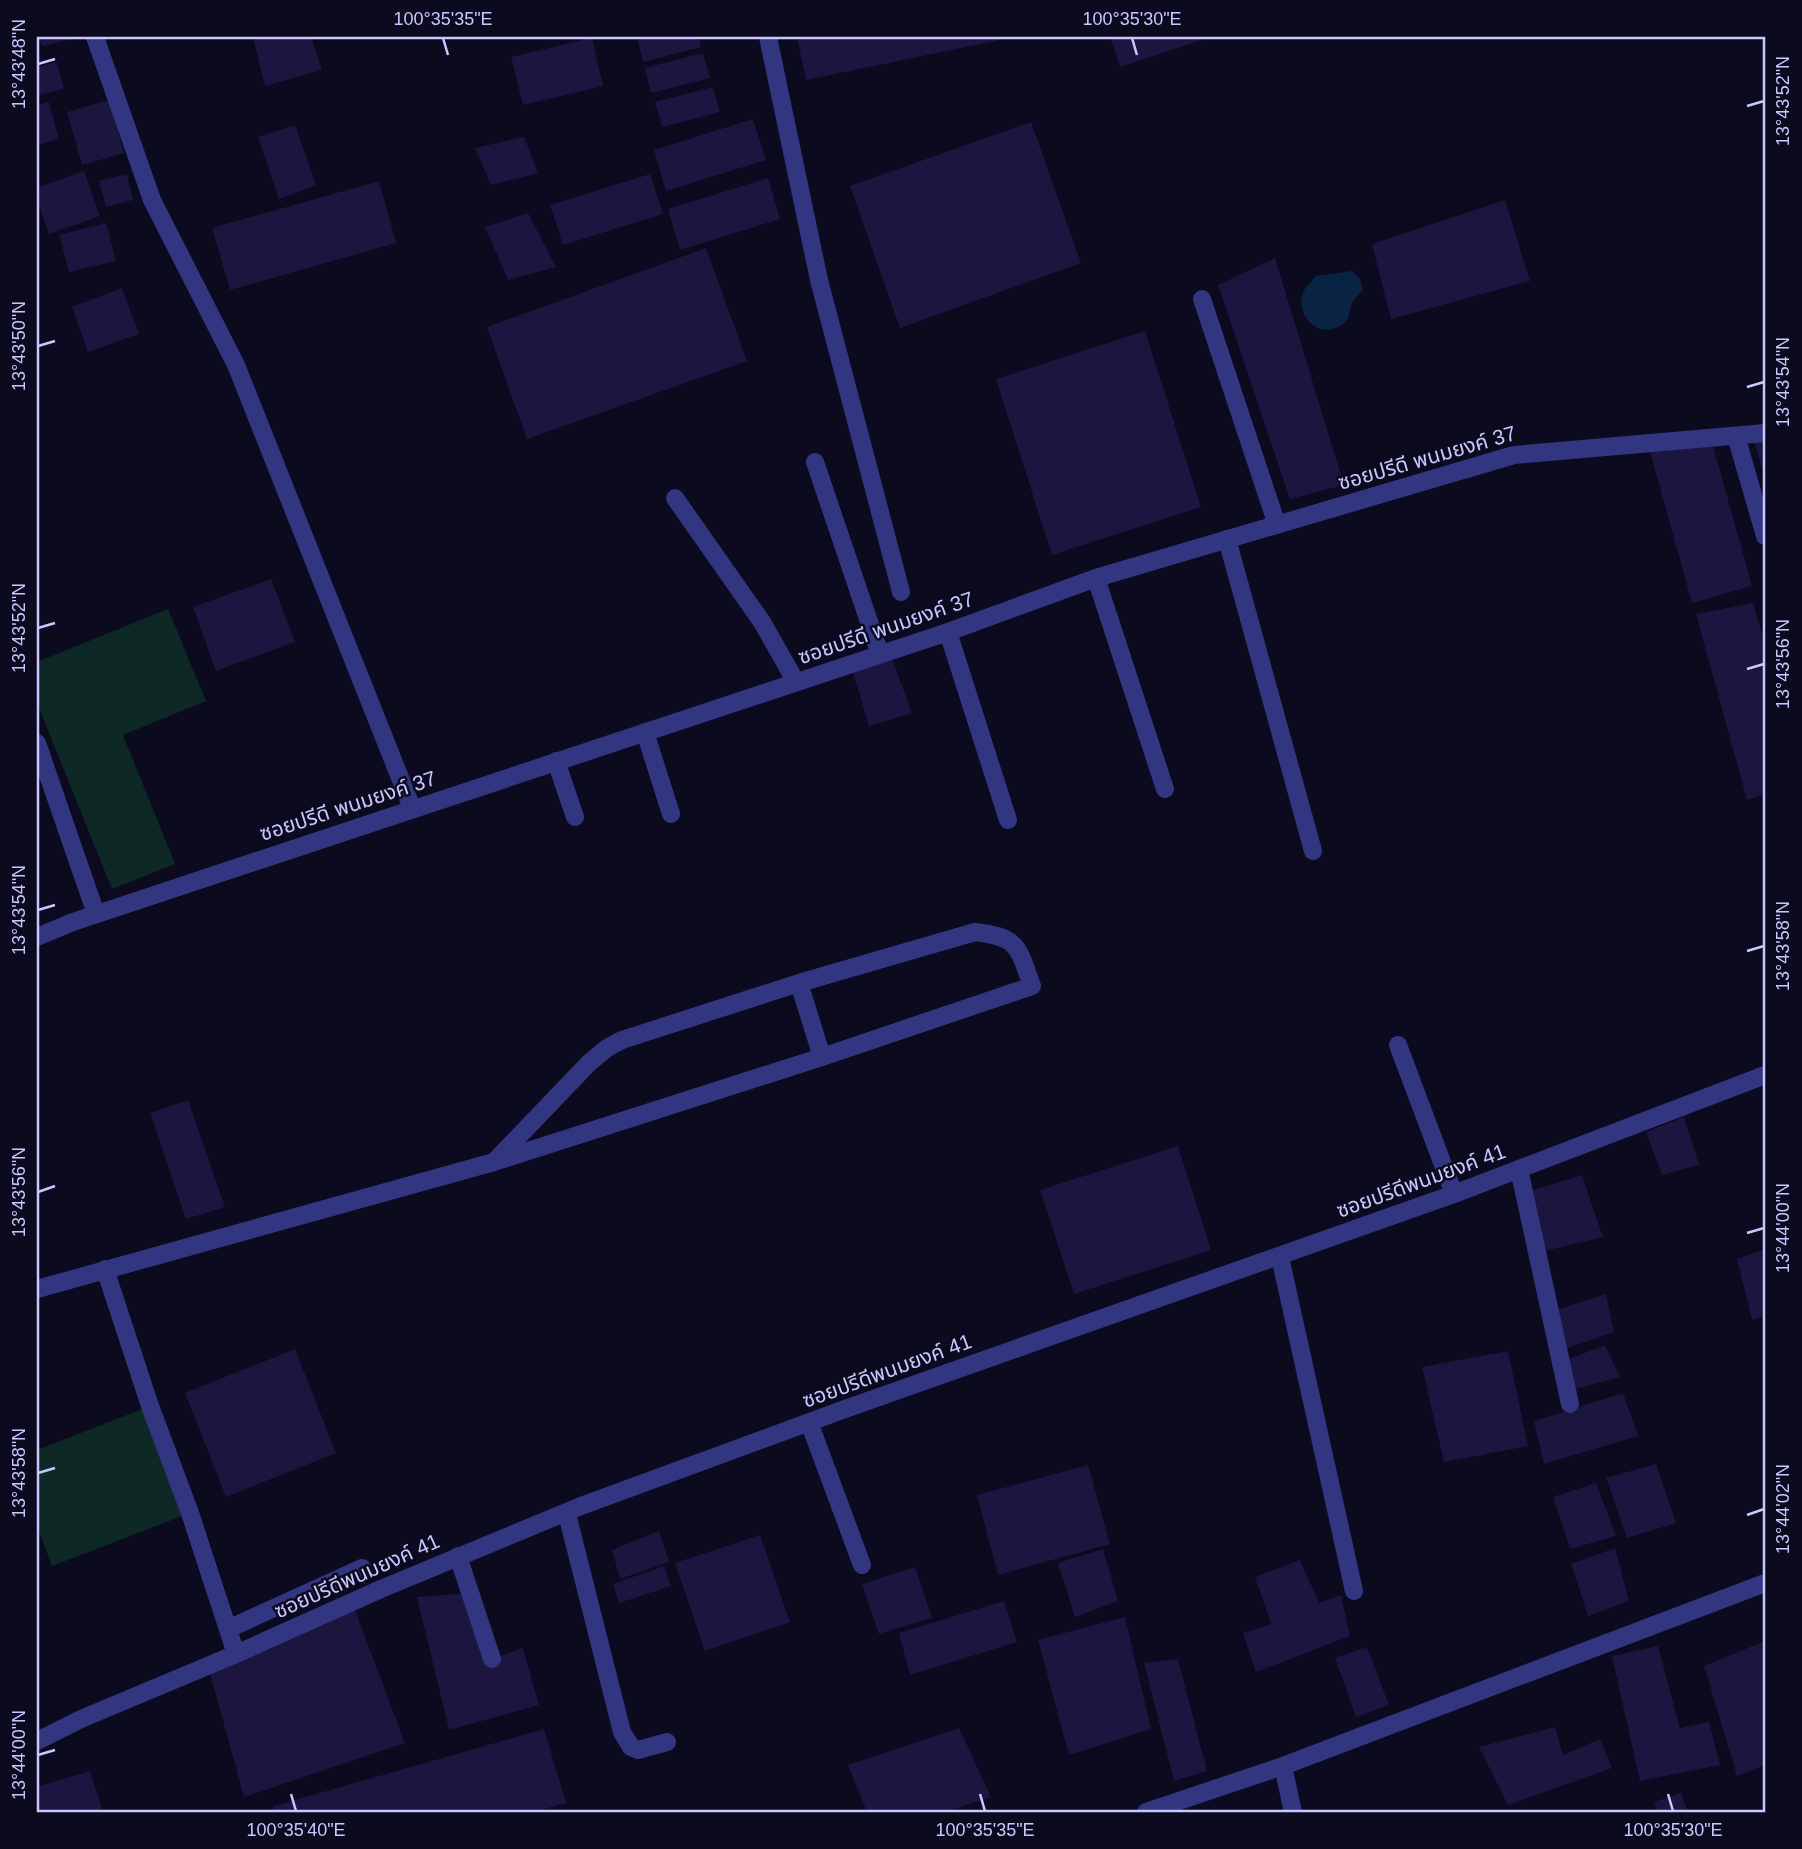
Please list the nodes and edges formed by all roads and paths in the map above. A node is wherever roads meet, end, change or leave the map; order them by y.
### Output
1 (95, 37) edge
2 (768, 37) edge
3 (1202, 299) dead end
4 (1765, 433) edge
5 (1736, 436) junction
6 (815, 463) dead end
7 (676, 498) dead end
8 (1277, 525) junction
9 (1765, 536) edge
10 (1227, 539) junction
11 (1096, 578) junction
12 (901, 592) dead end
13 (948, 632) junction
14 (880, 654) junction
15 (796, 682) junction
16 (645, 732) junction
17 (37, 743) edge
18 (556, 761) junction
19 (1165, 789) dead end
20 (412, 808) junction
21 (671, 814) dead end
22 (575, 817) dead end
23 (1008, 820) dead end
24 (1313, 851) dead end
25 (96, 914) junction
26 (37, 937) edge
27 (799, 983) junction
28 (1398, 1045) dead end
29 (822, 1057) junction
30 (1765, 1075) edge
31 (494, 1162) junction
32 (1519, 1169) junction
33 (1454, 1194) junction
34 (1280, 1257) junction
35 (105, 1269) junction
36 (37, 1289) edge
37 (1570, 1404) dead end
38 (809, 1422) junction
39 (567, 1514) junction
40 (458, 1556) junction
41 (862, 1565) dead end
42 (362, 1568) dead end
43 (1765, 1584) edge
44 (1354, 1591) dead end
45 (228, 1629) junction
46 (236, 1654) junction
47 (492, 1659) dead end
48 (37, 1741) edge
49 (667, 1742) dead end
50 (1283, 1766) junction
51 (1146, 1812) edge
52 (1293, 1812) edge

1 - 20 street
2 - 12 street
3 - 8 street
4 - 5 street, ซอยปรีดี พนมยงค์ 37
5 - 8 street, ซอยปรีดี พนมยงค์ 37
5 - 9 street
6 - 14 street
7 - 15 street
8 - 10 street, ซอยปรีดี พนมยงค์ 37
10 - 11 street, ซอยปรีดี พนมยงค์ 37
10 - 24 street
11 - 13 street, ซอยปรีดี พนมยงค์ 37
11 - 19 street
13 - 14 street, ซอยปรีดี พนมยงค์ 37
13 - 23 street
14 - 15 street, ซอยปรีดี พนมยงค์ 37
15 - 16 street, ซอยปรีดี พนมยงค์ 37
16 - 18 street, ซอยปรีดี พนมยงค์ 37
16 - 21 street
17 - 25 street
18 - 20 street, ซอยปรีดี พนมยงค์ 37
18 - 22 street
20 - 25 street, ซอยปรีดี พนมยงค์ 37
25 - 26 street, ซอยปรีดี พนมยงค์ 37
27 - 29 street
27 - 29 street
27 - 31 street
28 - 33 street
29 - 31 street
30 - 32 street, ซอยปรีดีพนมยงค์ 41
31 - 35 street
32 - 33 street, ซอยปรีดีพนมยงค์ 41
32 - 37 street
33 - 34 street, ซอยปรีดีพนมยงค์ 41
34 - 38 street, ซอยปรีดีพนมยงค์ 41
34 - 44 street
35 - 36 street
35 - 45 street
38 - 39 street, ซอยปรีดีพนมยงค์ 41
38 - 41 street
39 - 40 street, ซอยปรีดีพนมยงค์ 41
39 - 49 street
40 - 46 street, ซอยปรีดีพนมยงค์ 41
40 - 47 street
42 - 45 street
43 - 50 street
45 - 46 street
46 - 48 street, ซอยปรีดีพนมยงค์ 41
50 - 51 street
50 - 52 street

